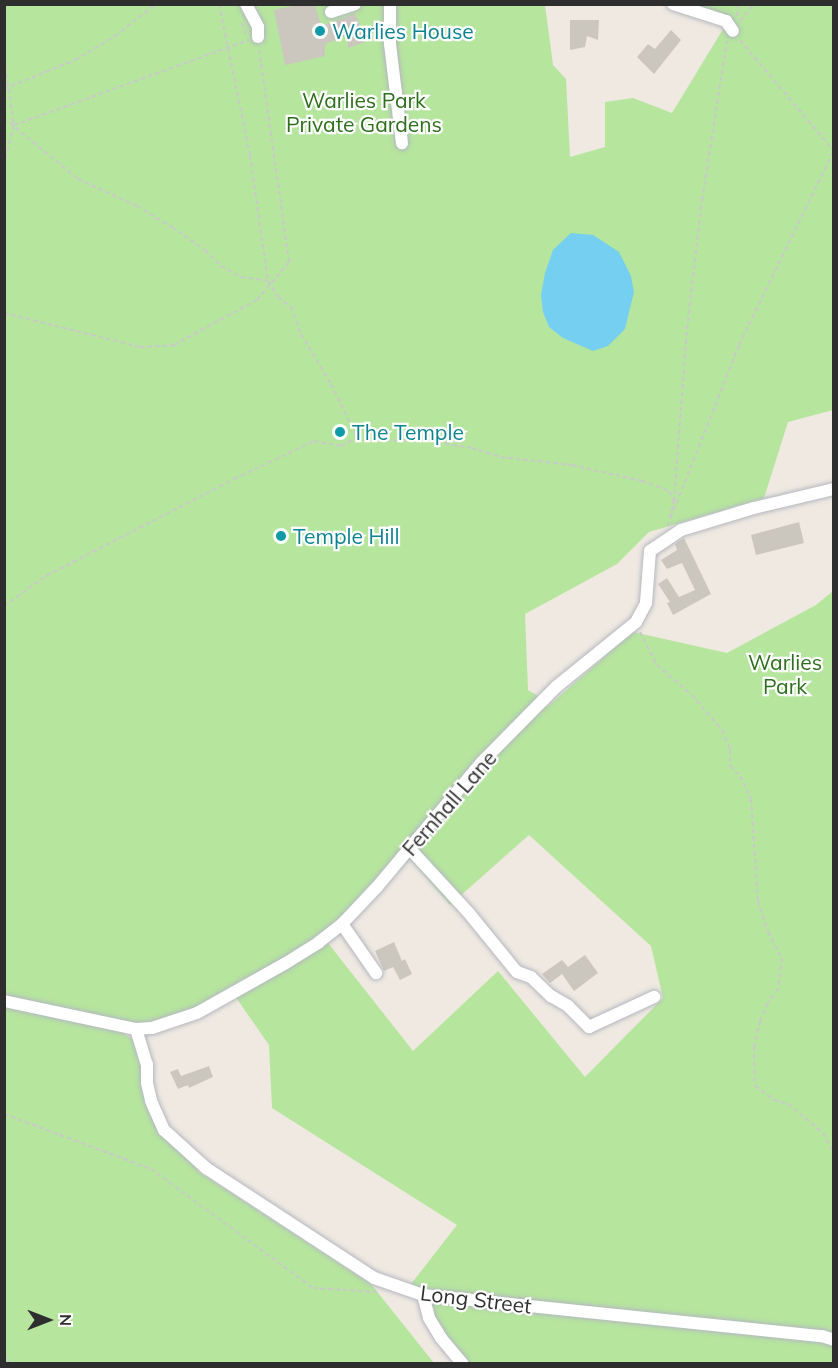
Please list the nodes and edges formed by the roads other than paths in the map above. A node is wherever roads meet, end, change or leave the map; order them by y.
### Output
1 (246, 4) edge
2 (356, 4) edge
3 (390, 4) edge
4 (673, 4) edge
5 (332, 12) dead end
6 (733, 31) road end
7 (252, 39) road end
8 (402, 143) dead end
9 (834, 489) edge
10 (410, 849) junction
11 (342, 924) junction
12 (376, 973) dead end
13 (654, 997) dead end
14 (4, 1001) edge
15 (136, 1029) junction
16 (423, 1296) junction
17 (834, 1340) edge
18 (463, 1364) edge

1 - 7 street
2 - 5 street
3 - 8 street
4 - 6 street
9 - 10 street, Fernhall Lane
10 - 11 street, Fernhall Lane
10 - 13 street
11 - 12 street
11 - 15 street, Fernhall Lane
14 - 15 street, Fernhall Lane
15 - 16 street, Long Street
16 - 17 street, Long Street
16 - 18 street

